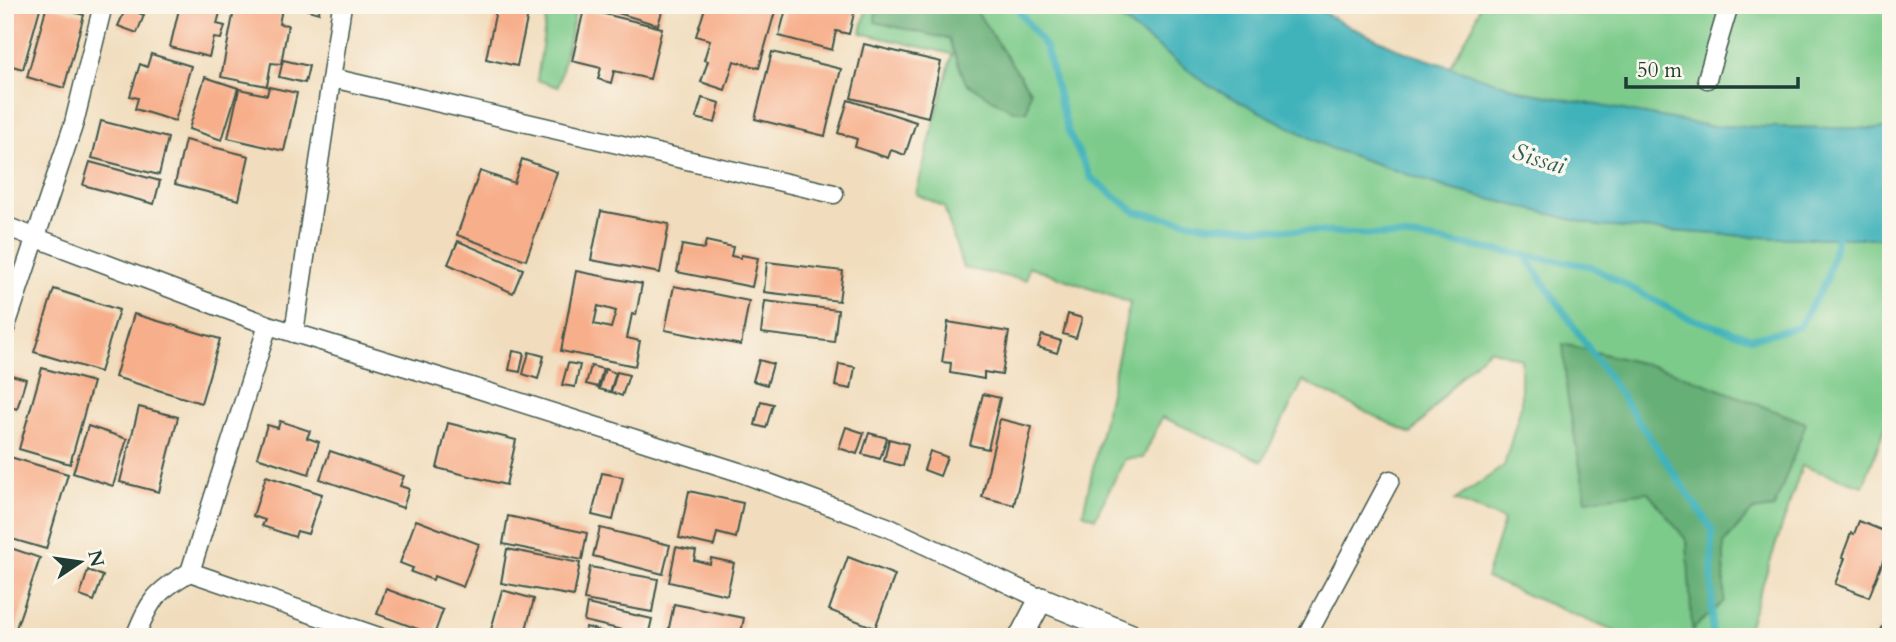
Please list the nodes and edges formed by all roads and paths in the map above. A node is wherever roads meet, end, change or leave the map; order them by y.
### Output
1 (103, 5) edge
2 (342, 5) edge
3 (1729, 5) edge
4 (332, 78) junction
5 (1707, 79) dead end
6 (834, 194) dead end
7 (5, 226) edge
8 (35, 238) junction
9 (268, 326) junction
10 (5, 329) edge
11 (294, 333) junction
12 (1390, 480) dead end
13 (190, 572) junction
14 (1041, 599) junction
15 (135, 637) edge
16 (379, 637) edge
17 (1020, 637) edge
18 (1134, 637) edge
19 (1306, 637) edge

1 - 8 street
2 - 4 street
3 - 5 street
4 - 6 street
4 - 11 street
7 - 8 street
8 - 9 street
8 - 10 street
9 - 11 street
9 - 13 street
11 - 14 street
12 - 19 street
13 - 15 street
13 - 16 street
14 - 17 street
14 - 18 street

